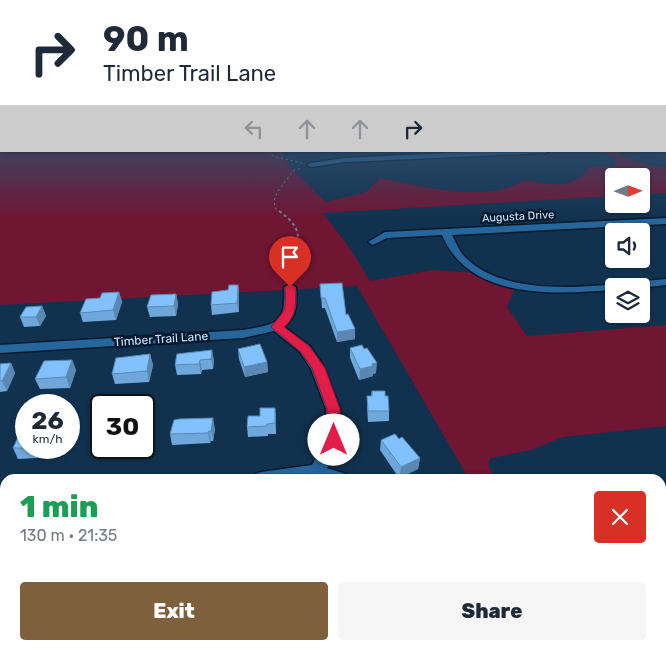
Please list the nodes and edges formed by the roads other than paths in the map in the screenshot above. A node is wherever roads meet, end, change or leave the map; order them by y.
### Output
1 (369, 159) edge
2 (311, 165) road end
3 (666, 221) edge
4 (446, 232) junction
5 (372, 242) dead end
6 (666, 282) edge
7 (290, 287) road end
8 (276, 327) junction
9 (0, 349) edge
10 (317, 471) junction
11 (296, 474) edge
12 (326, 474) edge

1 - 2 street
3 - 4 street, Augusta Drive
4 - 5 street, Augusta Drive
4 - 6 street
7 - 8 street
8 - 9 street, Timber Trail Lane
8 - 10 street
10 - 11 street
10 - 12 street

